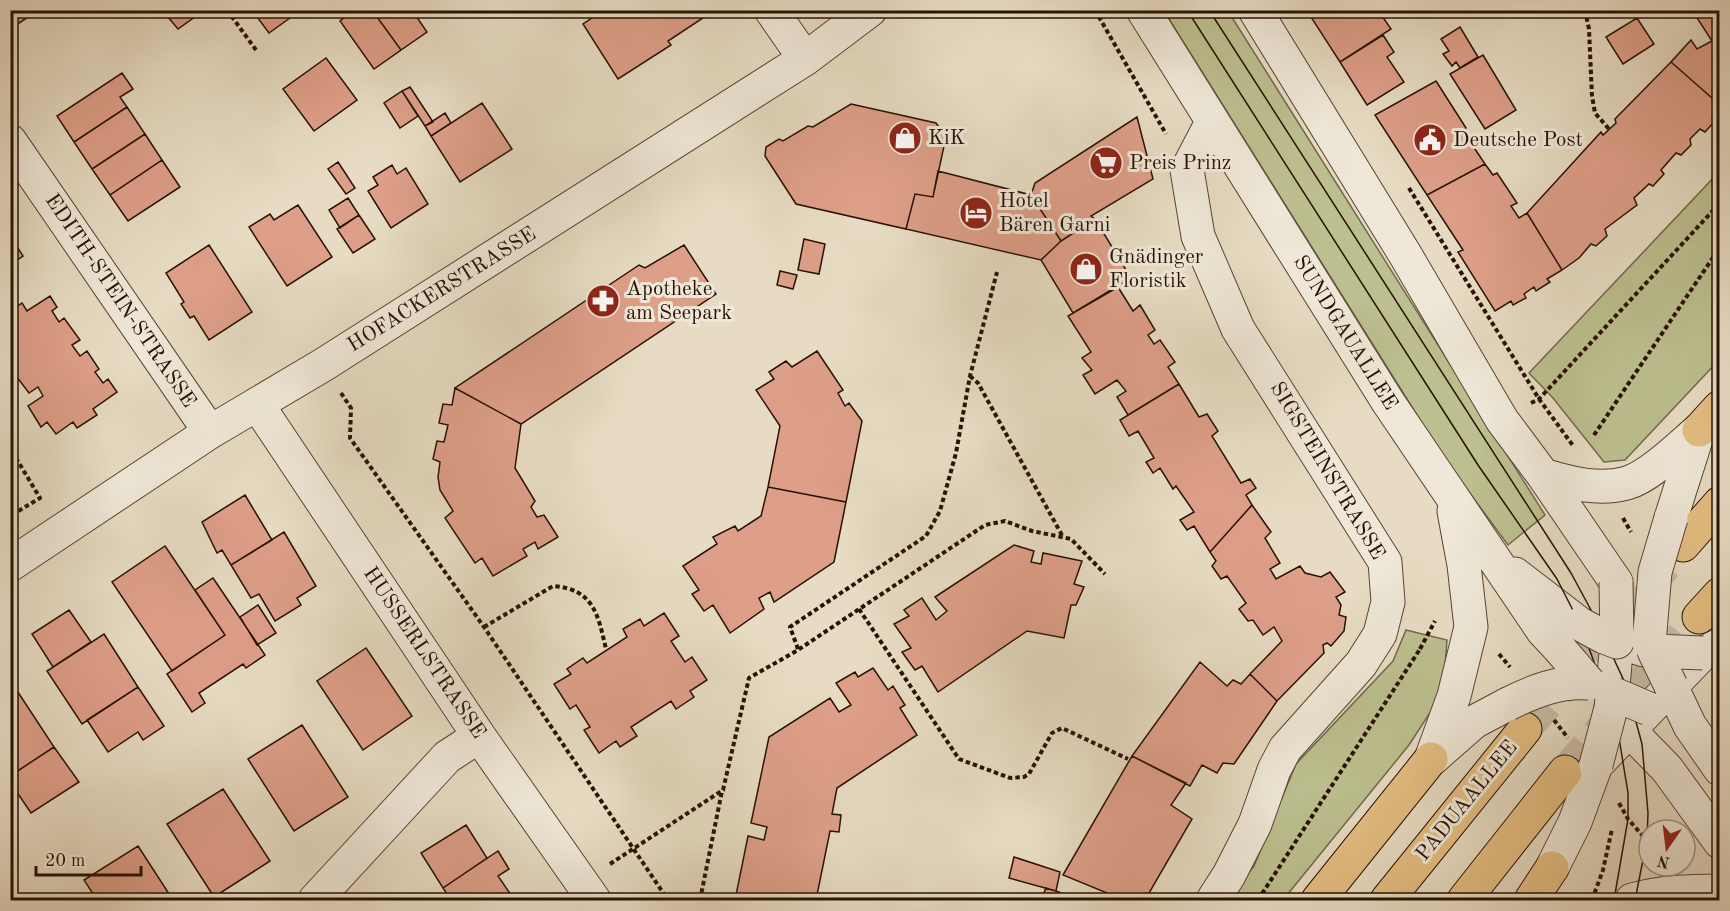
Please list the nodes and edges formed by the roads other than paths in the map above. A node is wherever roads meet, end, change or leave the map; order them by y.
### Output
1 (771, 10) edge
2 (870, 10) edge
3 (1143, 10) edge
4 (1255, 10) edge
5 (805, 59) junction
6 (1212, 122) junction
7 (10, 141) edge
8 (257, 404) junction
9 (1709, 418) edge
10 (210, 432) junction
11 (1543, 475) junction
12 (1451, 497) junction
13 (1719, 503) edge
14 (1677, 531) junction
15 (13, 557) edge
16 (1616, 582) junction
17 (1569, 636) junction
18 (1617, 642) junction
19 (1651, 649) junction
20 (1711, 649) edge
21 (1646, 711) junction
22 (1516, 716) junction
23 (479, 736) junction
24 (1431, 759) junction
25 (1580, 768) junction
26 (1719, 769) edge
27 (1719, 842) edge
28 (1552, 868) joint
29 (1719, 891) edge
30 (588, 892) edge
31 (315, 900) edge
32 (1213, 900) edge
33 (1318, 900) edge
34 (1387, 900) edge
35 (1464, 900) edge
36 (1531, 900) edge
37 (1632, 900) edge

1 - 5 street
2 - 5 street, HOFACKERSTRASSE
3 - 6 street, SUNDGAUALLEE
4 - 11 street
5 - 8 street, HOFACKERSTRASSE
6 - 12 street, SUNDGAUALLEE
6 - 32 street, SIGSTEINSTRASSE
7 - 10 street, EDITH-STEIN-STRASSE
8 - 10 street, HOFACKERSTRASSE
8 - 23 street, HUSSERLSTRASSE
9 - 11 street
9 - 14 street
10 - 15 street, HOFACKERSTRASSE
11 - 16 street
12 - 17 street, SUNDGAUALLEE
12 - 24 street
13 - 14 highway
14 - 19 street, bridge
16 - 18 street, bridge
16 - 19 street, bridge
17 - 18 street, bridge
17 - 21 street, bridge
18 - 19 street
18 - 21 street
19 - 20 street, bridge
19 - 21 street
20 - 21 street
21 - 22 street, bridge
21 - 25 street, bridge
21 - 26 street
21 - 27 street
22 - 24 street
22 - 34 highway, PADUAALLEE
23 - 30 street, HUSSERLSTRASSE
23 - 31 street
24 - 33 highway
25 - 28 street
25 - 35 highway
28 - 36 highway
29 - 37 street

